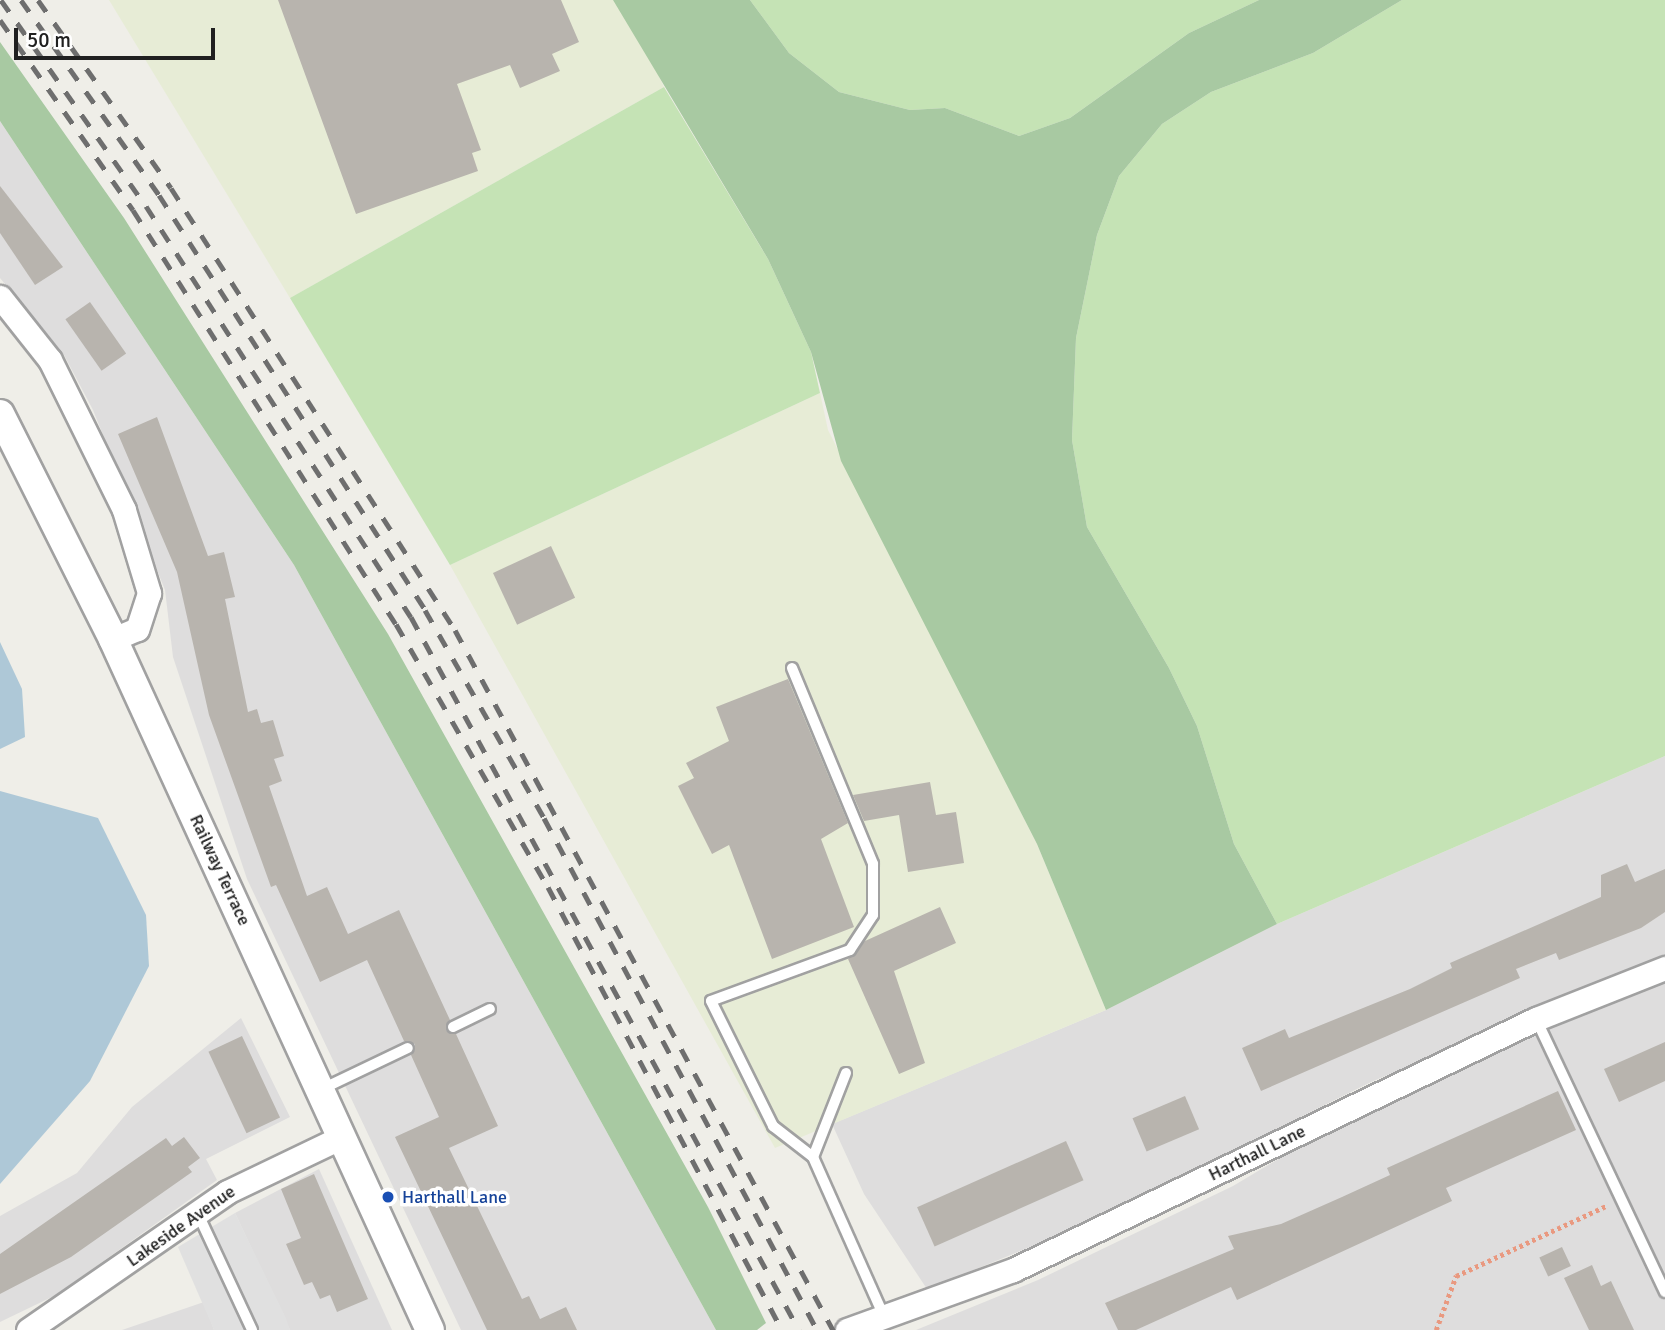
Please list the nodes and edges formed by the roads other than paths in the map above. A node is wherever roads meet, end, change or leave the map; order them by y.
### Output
1 (0, 297) edge
2 (0, 414) edge
3 (113, 639) junction
4 (792, 668) dead end
5 (1665, 968) edge
6 (490, 1009) dead end
7 (1536, 1019) junction
8 (453, 1027) dead end
9 (408, 1048) dead end
10 (846, 1073) dead end
11 (322, 1089) junction
12 (342, 1137) junction
13 (813, 1157) junction
14 (198, 1214) junction
15 (1665, 1292) edge
16 (883, 1314) junction
17 (28, 1330) edge
18 (251, 1330) edge
19 (430, 1330) edge
20 (847, 1330) edge

1 - 3 street
2 - 3 street, Railway Terrace
3 - 11 street, Railway Terrace
4 - 13 lane
5 - 7 street, Harthall Lane
6 - 8 lane
7 - 15 lane
7 - 16 street, Harthall Lane
9 - 11 lane
10 - 13 lane
11 - 12 street, Railway Terrace
12 - 14 street, Lakeside Avenue
12 - 19 street, Railway Terrace
13 - 16 lane
14 - 17 street, Lakeside Avenue
14 - 18 lane
16 - 20 street, Harthall Lane

